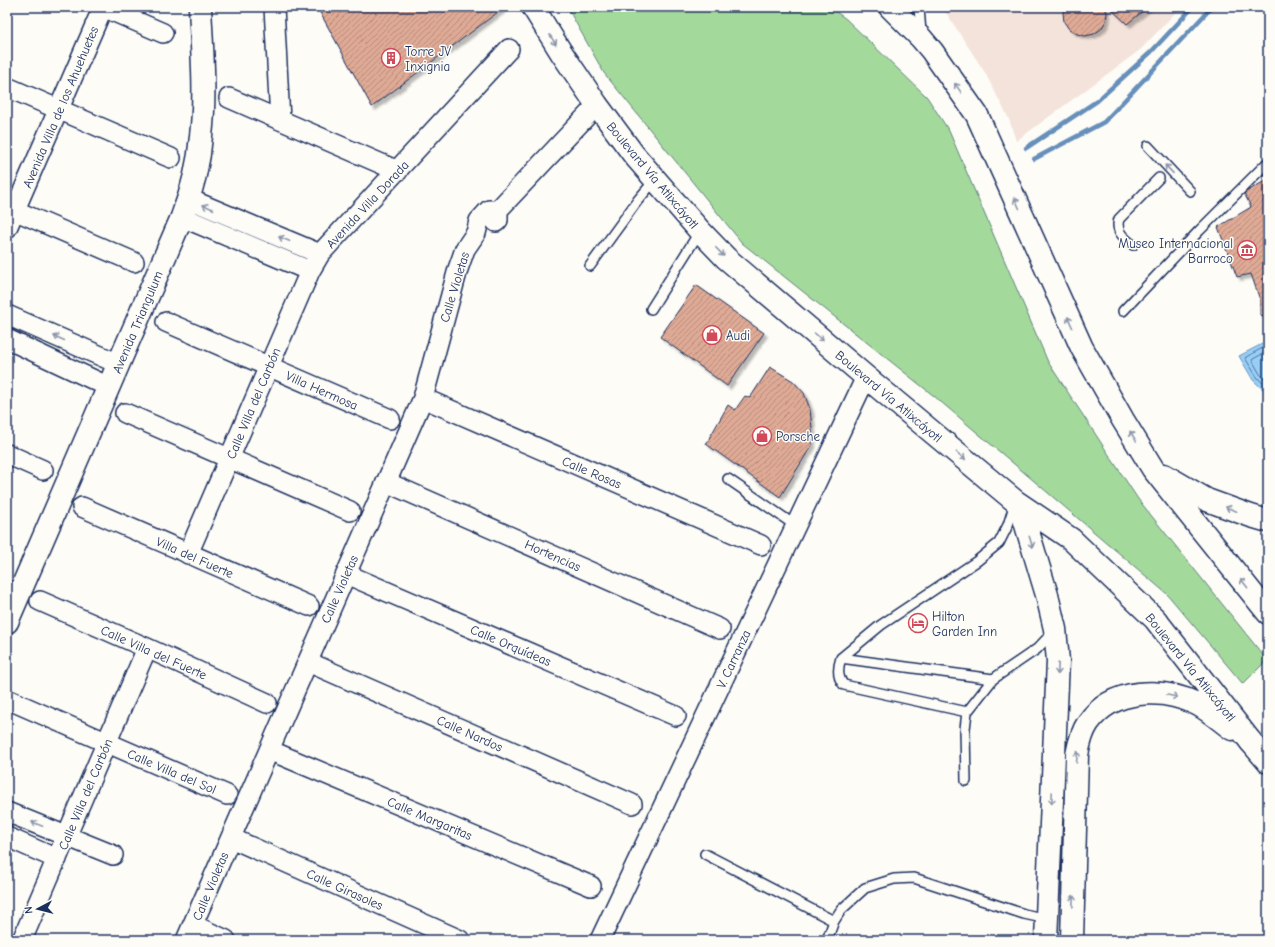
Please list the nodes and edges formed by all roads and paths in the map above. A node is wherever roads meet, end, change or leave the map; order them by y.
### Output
1 (103, 7) edge
2 (200, 7) edge
3 (274, 7) edge
4 (533, 7) edge
5 (890, 7) edge
6 (919, 7) edge
7 (163, 33) dead end
8 (921, 38) junction
9 (509, 49) dead end
10 (7, 87) edge
11 (229, 98) dead end
12 (597, 105) junction
13 (59, 110) junction
14 (280, 120) junction
15 (1148, 146) dead end
16 (171, 158) dead end
17 (1266, 164) dead end
18 (398, 171) junction
19 (1159, 178) dead end
20 (655, 180) junction
21 (1190, 191) dead end
22 (186, 208) junction
23 (11, 209) edge
24 (7, 228) edge
25 (700, 231) junction
26 (1133, 245) dead end
27 (320, 254) junction
28 (134, 262) dead end
29 (590, 266) dead end
30 (310, 271) junction
31 (651, 309) dead end
32 (1123, 311) dead end
33 (7, 315) edge
34 (166, 322) dead end
35 (7, 339) edge
36 (119, 364) junction
37 (269, 366) junction
38 (866, 377) junction
39 (109, 386) junction
40 (422, 398) junction
41 (125, 413) dead end
42 (390, 419) dead end
43 (7, 454) edge
44 (229, 458) junction
45 (1153, 469) junction
46 (43, 470) dead end
47 (728, 479) dead end
48 (386, 482) junction
49 (1018, 503) junction
50 (82, 507) dead end
51 (350, 511) dead end
52 (1268, 521) edge
53 (796, 526) junction
54 (761, 545) dead end
55 (188, 554) junction
56 (346, 574) junction
57 (40, 601) dead end
58 (309, 606) dead end
59 (1268, 613) edge
60 (7, 622) edge
61 (720, 629) dead end
62 (1055, 629) junction
63 (148, 648) junction
64 (841, 658) junction
65 (308, 662) junction
66 (993, 679) junction
67 (7, 699) edge
68 (267, 702) dead end
69 (967, 712) junction
70 (676, 716) dead end
71 (107, 742) junction
72 (1251, 742) junction
73 (269, 750) junction
74 (1268, 762) edge
75 (966, 781) dead end
76 (227, 795) dead end
77 (632, 804) dead end
78 (7, 812) edge
79 (67, 836) junction
80 (7, 838) edge
81 (231, 838) junction
82 (705, 854) dead end
83 (114, 855) dead end
84 (57, 859) junction
85 (591, 886) dead end
86 (1047, 919) junction
87 (834, 921) junction
88 (190, 933) edge
89 (22, 940) edge
90 (226, 940) edge
91 (460, 940) edge
92 (600, 940) edge
93 (827, 940) edge
94 (1046, 940) edge
95 (1072, 940) edge

1 - 7 street
1 - 13 street, Avenida Villa de los Ahuehuetes
2 - 22 main road, Avenida Triangulum
3 - 14 street
4 -> 12 main road, Boulevard Vía Atlixcáyotl
5 - 8 main road
6 - 8 lane
45 -> 8 main road
9 - 18 street, Avenida Villa Dorada
10 - 13 street
11 - 14 street
12 - 20 main road, Boulevard Vía Atlixcáyotl
12 - 40 street, Calle Violetas
13 - 16 street
13 - 23 street, Avenida Villa de los Ahuehuetes
14 - 18 street
21 -> 15 lane
17 - 32 lane
18 - 27 street, Avenida Villa Dorada
19 - 26 lane
20 - 25 main road, Boulevard Vía Atlixcáyotl
20 - 29 lane
27 -> 22 street, Avenida Villa Dorada
22 - 30 street
22 - 36 main road, Avenida Triangulum
23 - 24 street, Avenida Villa de los Ahuehuetes
23 - 28 street
25 - 31 lane
25 -> 38 main road, Boulevard Vía Atlixcáyotl
27 - 30 street, Calle Villa del Carbón
30 - 37 street, Calle Villa del Carbón
36 -> 33 street
34 - 37 street, Villa Hermosa
35 - 39 street
36 - 39 main road, Avenida Triangulum
37 - 42 street, Villa Hermosa
37 - 44 street, Calle Villa del Carbón
38 -> 49 main road, Boulevard Vía Atlixcáyotl
38 - 53 street, V. Carranza
39 - 60 main road, Avenida Triangulum
40 - 48 street, Calle Violetas
40 - 54 street, Calle Rosas
41 - 44 street
43 - 46 street
44 - 51 street
44 - 55 street, Calle Villa del Carbón
52 -> 45 main road
59 -> 45 main road
47 - 53 lane
48 - 56 street, Calle Violetas
48 - 61 street, Hortencias
49 -> 62 main road
49 - 64 lane
49 - 72 main road, Boulevard Vía Atlixcáyotl
50 - 55 street, Villa del Fuerte
53 - 92 street, V. Carranza
55 - 58 street, Villa del Fuerte
56 - 65 street, Calle Violetas
56 - 70 street, Calle Orquídeas
57 - 63 street, Calle Villa del Fuerte
62 - 66 lane
62 -> 86 main road
63 - 68 street, Calle Villa del Fuerte
63 - 71 street, Calle Villa del Carbón
64 - 66 lane
64 - 69 lane
65 - 73 street, Calle Violetas
65 - 77 street, Calle Nardos
66 - 69 lane
67 - 71 street, Calle Villa del Sol
69 - 75 lane
71 - 76 street, Calle Villa del Sol
71 - 79 street, Calle Villa del Carbón
72 - 74 main road, Boulevard Vía Atlixcáyotl
95 -> 72 main road
73 - 81 street, Calle Violetas
73 - 85 street, Calle Margaritas
79 -> 78 street
79 - 83 street
79 - 84 street, Calle Villa del Carbón
80 - 84 street
81 - 88 street, Calle Violetas
81 - 91 street, Calle Girasoles
82 - 87 lane
84 - 89 street, Calle Villa del Carbón
86 - 87 lane
86 - 94 main road
87 - 93 lane
88 - 90 street

